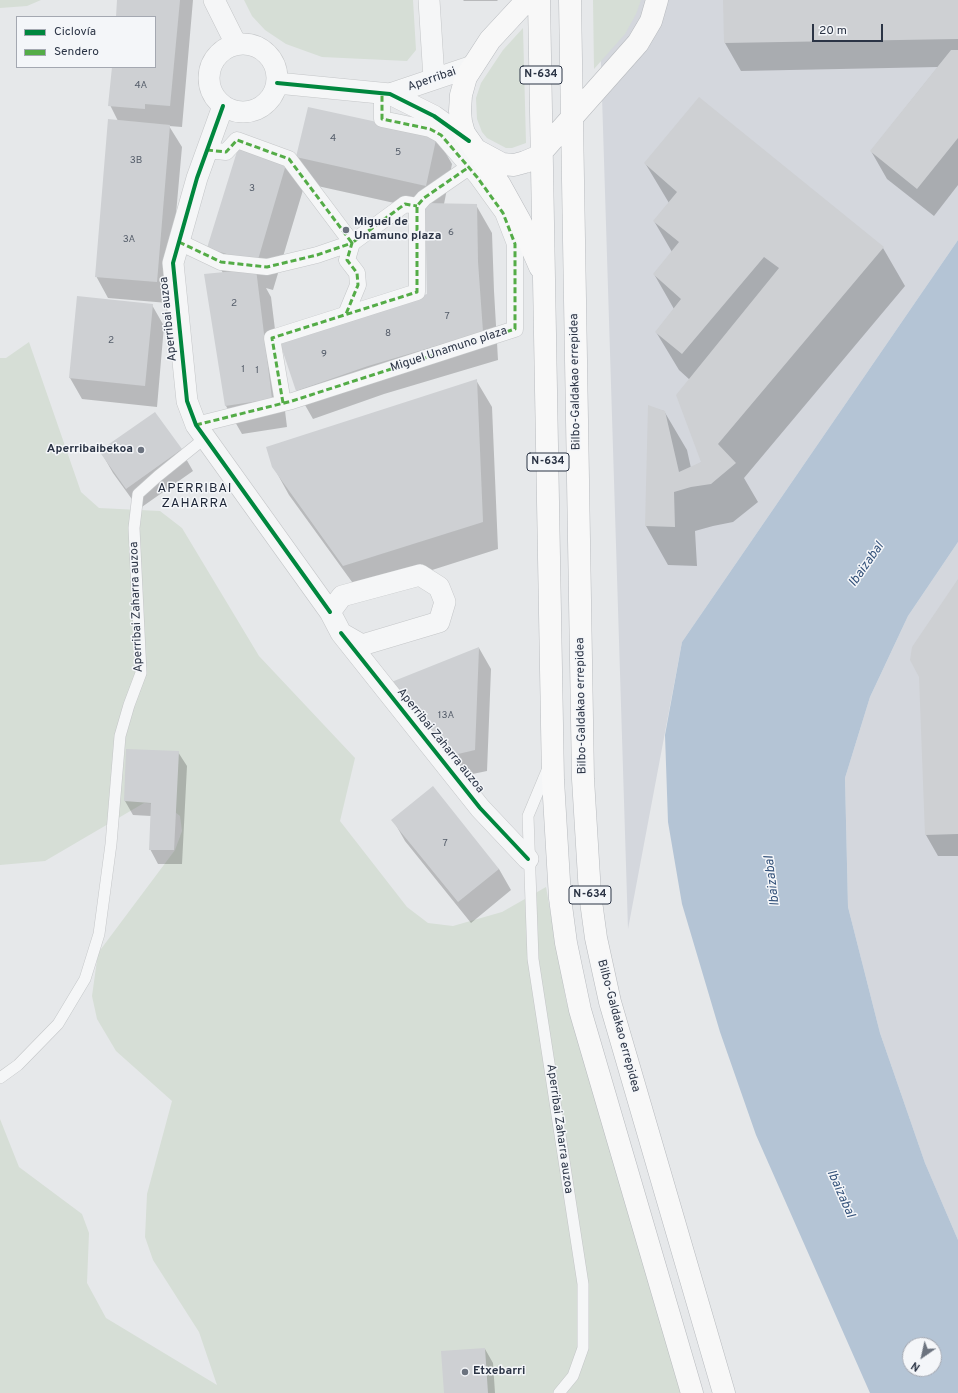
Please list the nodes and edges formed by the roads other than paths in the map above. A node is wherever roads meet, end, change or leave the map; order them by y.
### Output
1 (214, 0) edge
2 (429, 0) edge
3 (527, 0) edge
4 (539, 0) edge
5 (570, 0) edge
6 (657, 0) edge
7 (236, 44) junction
8 (473, 66) junction
9 (434, 79) junction
10 (277, 82) junction
11 (386, 94) junction
12 (223, 106) junction
13 (572, 118) junction
14 (207, 150) junction
15 (542, 150) junction
16 (472, 153) junction
17 (417, 206) junction
18 (179, 242) junction
19 (352, 243) junction
20 (544, 278) junction
21 (346, 314) junction
22 (283, 403) junction
23 (201, 432) junction
24 (330, 612) junction
25 (341, 633) junction
26 (552, 757) junction
27 (528, 858) junction
28 (0, 1078) edge
29 (559, 1393) edge
30 (692, 1393) edge
31 (724, 1393) edge

1 - 7 street
2 - 9 street
3 - 8 highway
4 - 15 highway, N-634
5 - 13 highway, Bilbo-Galdakao errepidea / N-634
6 - 13 highway
7 - 10 street
7 - 12 street
8 - 9 street, Aperribai
8 - 16 highway
9 - 11 street, Aperribai
10 - 11 street, Miguel Unamuno plaza
10 - 12 street
11 - 16 street, Miguel Unamuno plaza
12 - 14 street, Aperribai auzoa
13 - 15 highway
13 - 31 highway, Bilbo-Galdakao errepidea / N-634
14 - 18 street, Aperribai auzoa
14 - 19 street
15 - 16 highway
15 - 20 highway, N-634
16 - 17 street
16 - 20 highway
16 - 22 street, Miguel Unamuno plaza
17 - 19 street
17 - 21 street
18 - 19 street
18 - 23 street, Aperribai auzoa
19 - 21 street
20 - 26 highway, N-634
21 - 22 street
22 - 23 street, Miguel Unamuno plaza
23 - 24 street, Aperribai Zaharra auzoa
23 - 28 lane, Aperribai Zaharra auzoa
24 - 25 street, Aperribai Zaharra auzoa
24 - 25 street
25 - 27 street, Aperribai Zaharra auzoa
26 - 27 lane, Aperribai Zaharra auzoa
26 - 30 highway, N-634
27 - 29 lane, Aperribai Zaharra auzoa

